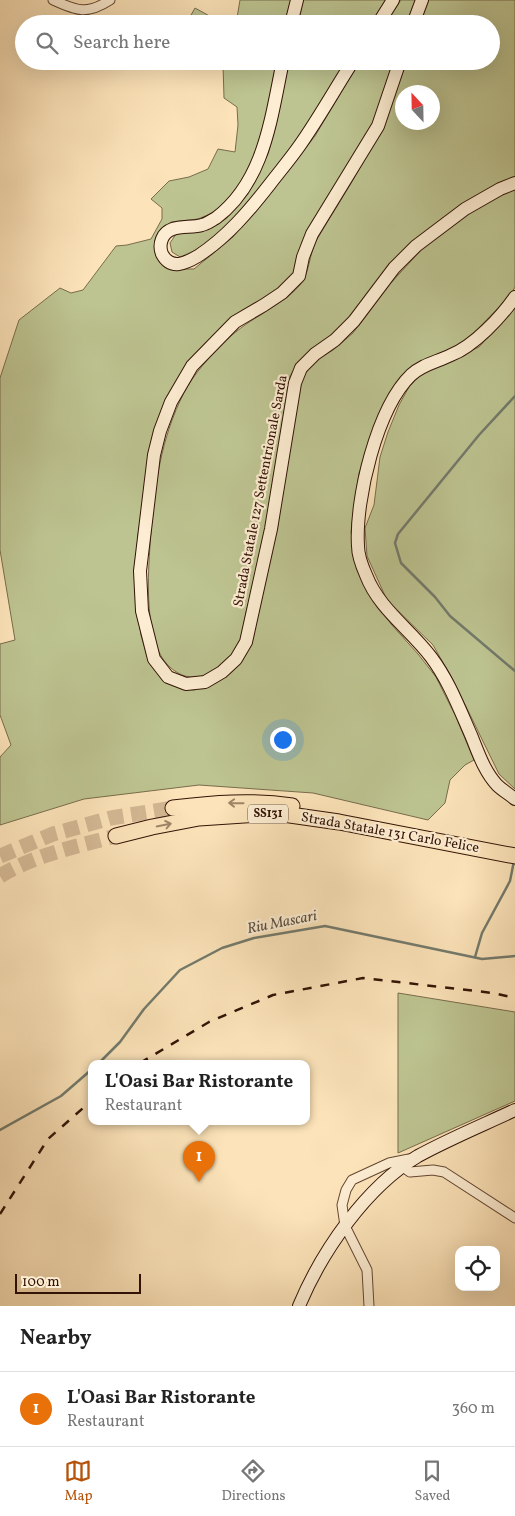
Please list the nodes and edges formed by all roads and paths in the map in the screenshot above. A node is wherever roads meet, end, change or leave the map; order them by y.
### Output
1 (53, 0) edge
2 (110, 0) edge
3 (296, 0) edge
4 (393, 0) edge
5 (422, 0) edge
6 (293, 15) edge
7 (384, 15) edge
8 (416, 15) edge
9 (281, 70) edge
10 (347, 70) edge
11 (397, 70) edge
12 (515, 183) edge
13 (515, 297) edge
14 (515, 799) edge
15 (173, 808) tunnel mouth
16 (422, 832) junction
17 (116, 836) tunnel mouth
18 (515, 846) edge
19 (515, 856) edge
20 (515, 1110) edge
21 (417, 1157) junction
22 (403, 1167) junction
23 (515, 1218) edge
24 (345, 1226) junction
25 (299, 1306) edge
26 (369, 1306) edge

1 - 2 street
3 - 6 main road
4 - 7 main road
5 - 8 main road
9 - 10 main road
11 - 12 main road, Strada Statale 127 Settentrionale Sarda
13 - 14 main road
16 -> 15 highway, Strada Statale 131 Carlo Felice / SS131
17 -> 16 highway, Strada Statale 131 Carlo Felice / SS131
16 - 18 highway, Strada Statale 131 Carlo Felice / SS131
16 - 19 highway, Strada Statale 131 Carlo Felice / SS131
20 - 21 main road
21 - 22 main road
21 - 24 street
22 - 23 street
22 - 24 main road
24 - 25 main road
24 - 26 street

